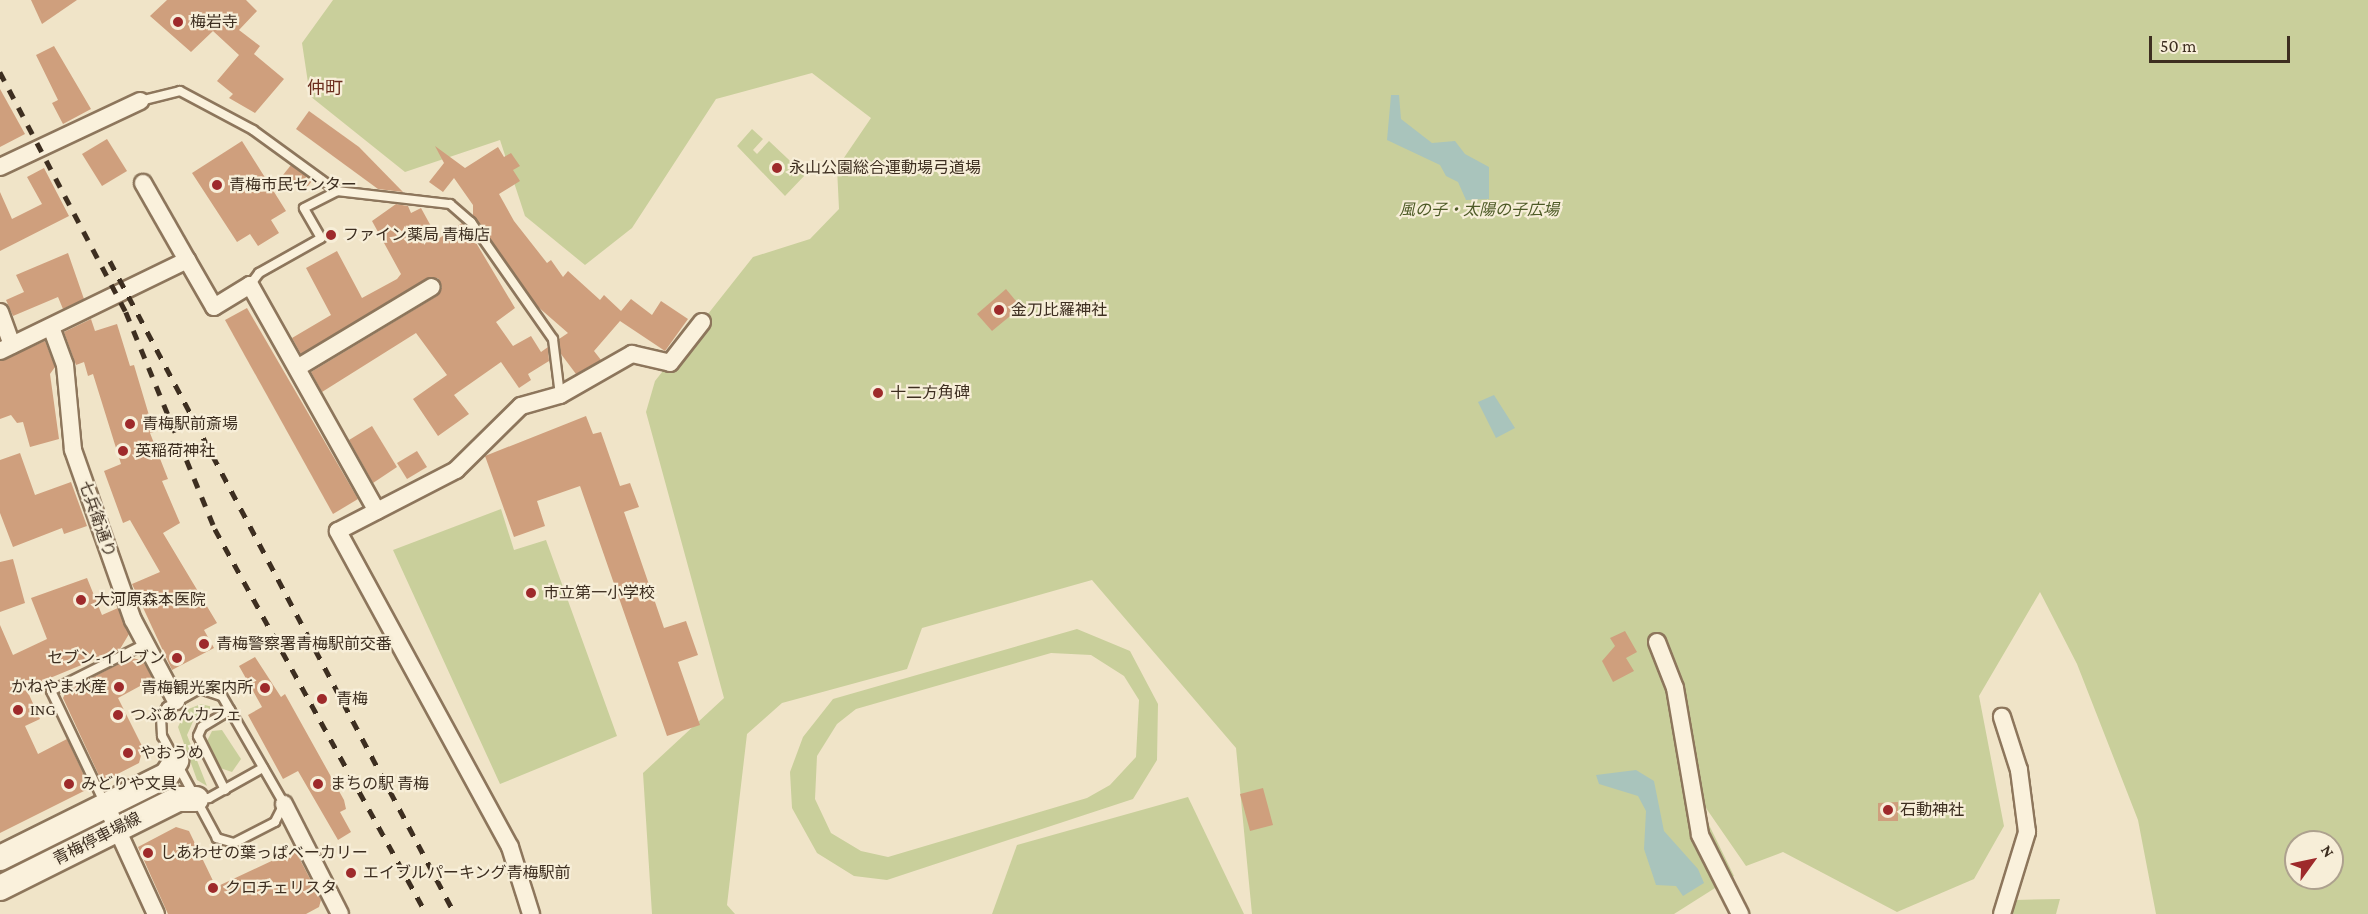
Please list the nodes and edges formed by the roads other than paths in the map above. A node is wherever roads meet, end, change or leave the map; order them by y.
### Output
1 (140, 101) joint
2 (0, 167) edge
3 (143, 183) dead end
4 (338, 191) junction
5 (187, 260) junction
6 (250, 285) junction
7 (432, 287) dead end
8 (0, 312) edge
9 (702, 322) dead end
10 (51, 327) junction
11 (6, 348) edge
12 (297, 368) junction
13 (560, 395) junction
14 (377, 511) junction
15 (1657, 642) dead end
16 (145, 644) junction
17 (176, 701) junction
18 (230, 710) junction
19 (2002, 717) dead end
20 (176, 761) junction
21 (263, 768) junction
22 (225, 789) junction
23 (196, 799) junction
24 (284, 804) junction
25 (106, 805) junction
26 (117, 829) junction
27 (0, 858) edge
28 (0, 888) edge
29 (156, 914) edge
30 (340, 914) edge
31 (531, 914) edge
32 (1740, 914) edge
33 (2002, 914) edge

1 - 2 street
1 - 4 lane
3 - 5 street
4 - 6 lane
4 - 13 lane
5 - 6 street
5 - 10 street
6 - 12 street
7 - 12 street
8 - 11 street
9 - 13 street
10 - 11 street
10 - 16 street, 七兵衛通り
12 - 14 street
13 - 14 street
14 - 31 street
15 - 32 street
16 - 17 street, 七兵衛通り
16 - 25 lane
17 - 18 lane
17 - 20 lane
18 - 21 lane
18 - 22 lane
19 - 33 street
20 - 23 lane
20 - 25 main road, 青梅停車場線
21 - 22 lane
21 - 24 lane
22 - 23 lane
23 - 24 lane
23 - 26 main road, 青梅停車場線
24 - 30 street
25 - 26 street
25 - 27 main road, 青梅停車場線
26 - 28 main road, 青梅停車場線
26 - 29 street

